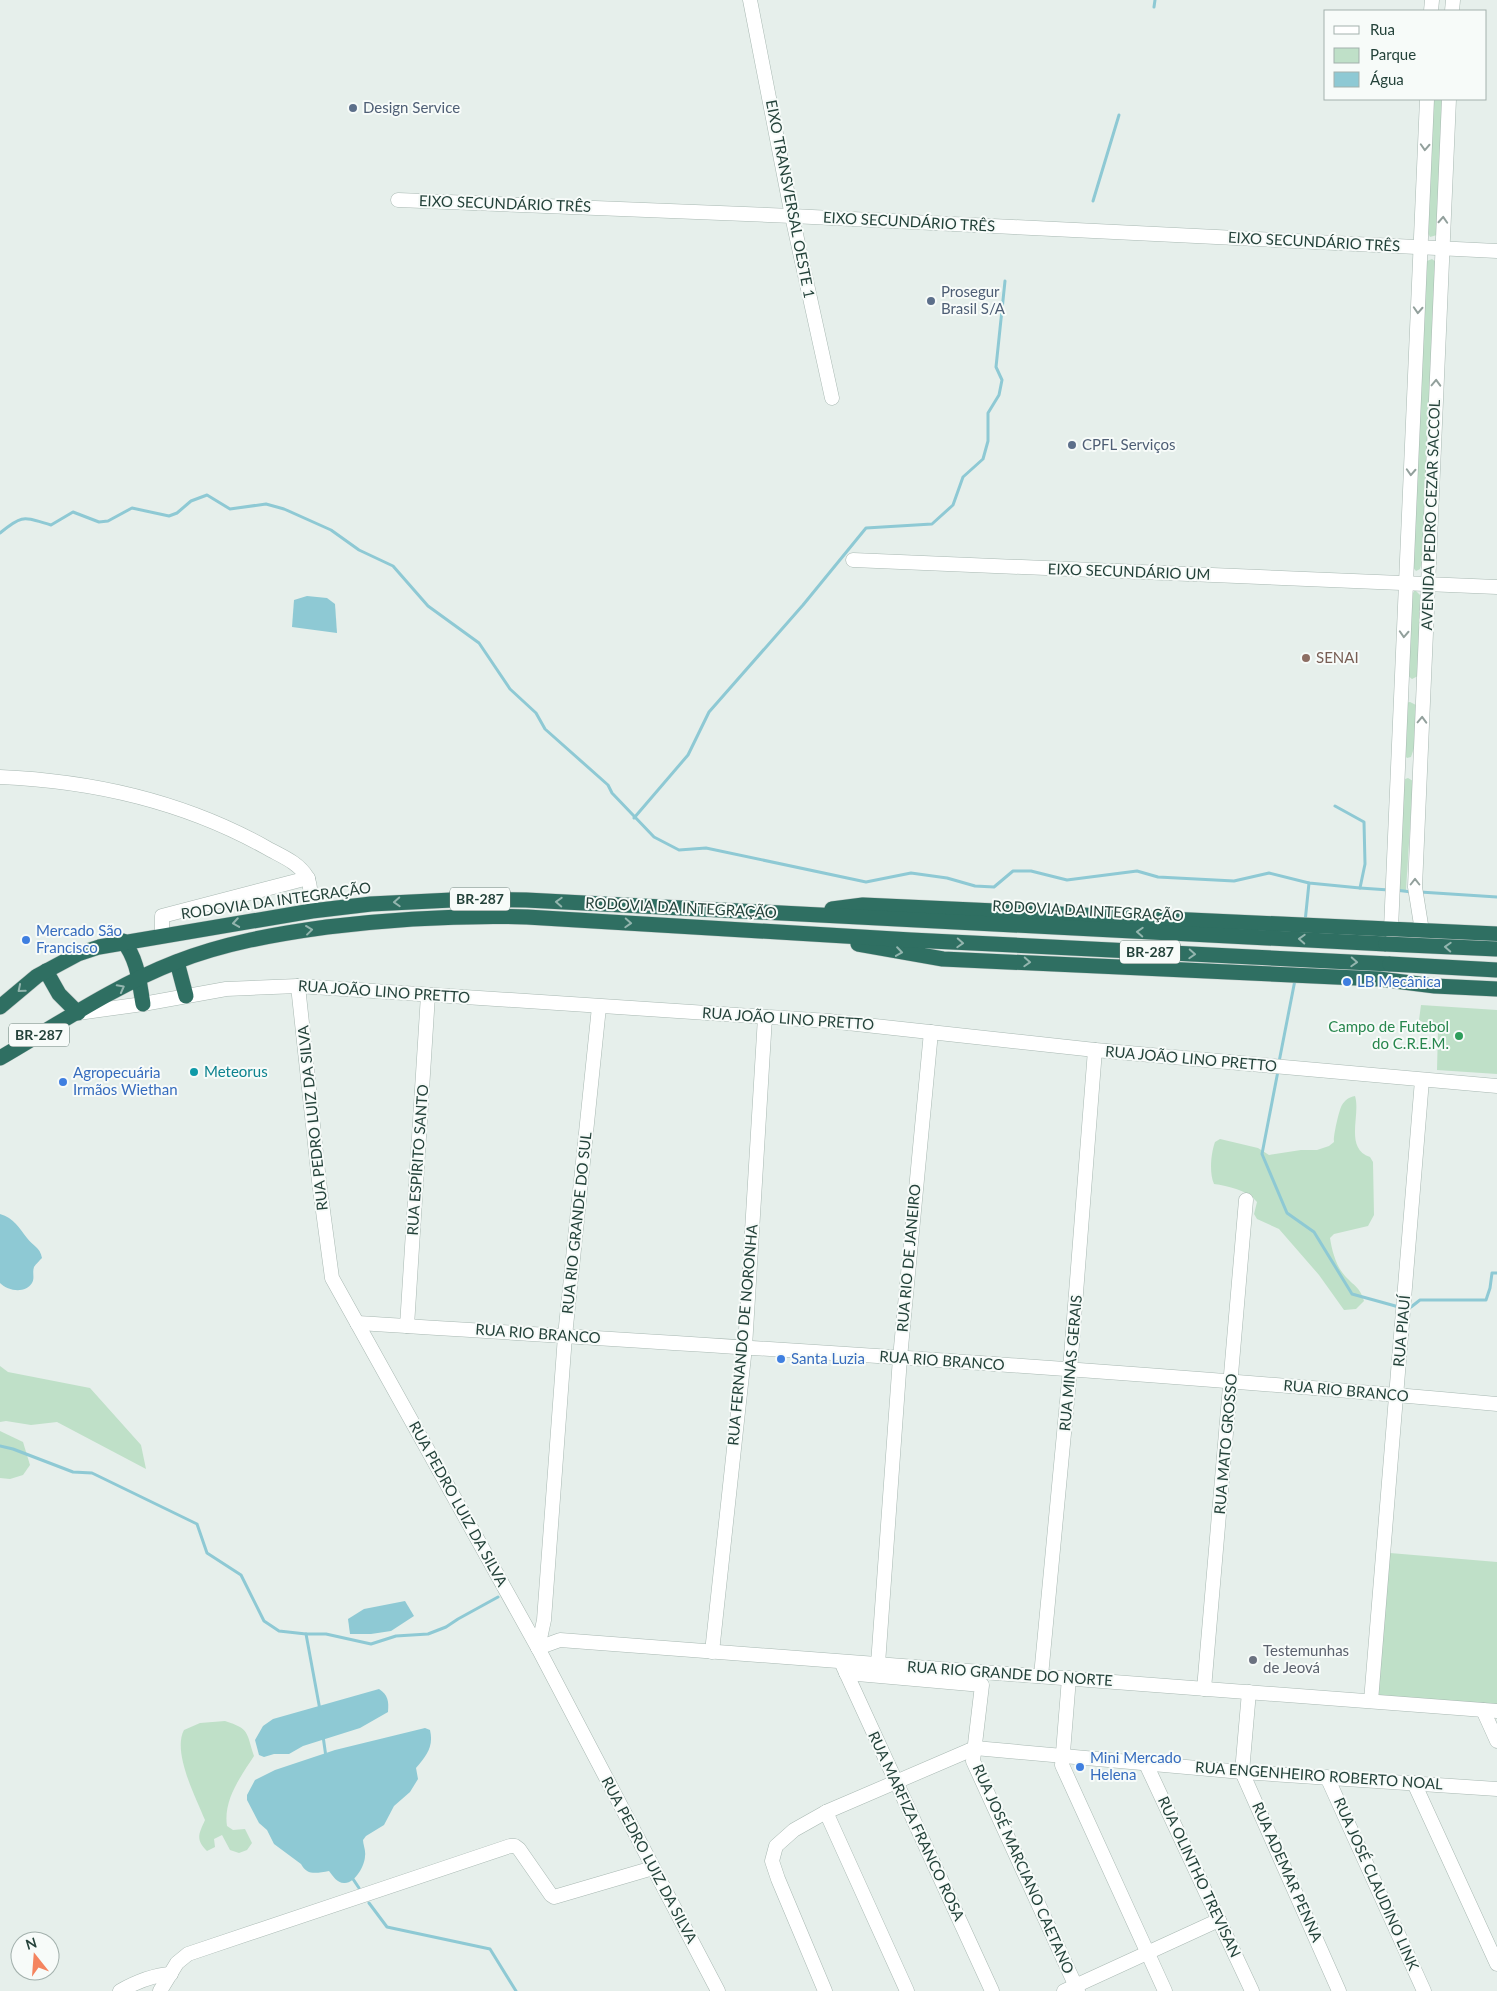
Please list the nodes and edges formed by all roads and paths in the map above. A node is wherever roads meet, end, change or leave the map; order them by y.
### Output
1 (750, 0) edge
2 (1428, 100) edge
3 (1448, 100) edge
4 (398, 200) dead end
5 (792, 216) junction
6 (1421, 247) junction
7 (1442, 248) junction
8 (1497, 251) edge
9 (832, 398) dead end
10 (852, 560) dead end
11 (1406, 583) junction
12 (1428, 584) junction
13 (1497, 587) edge
14 (0, 777) edge
15 (308, 878) junction
16 (312, 911) junction
17 (1422, 930) junction
18 (800, 932) junction
19 (1497, 934) edge
20 (162, 935) junction
21 (1388, 936) junction
22 (123, 941) junction
23 (1497, 949) edge
24 (177, 962) junction
25 (1497, 970) edge
26 (46, 971) junction
27 (139, 978) junction
28 (1397, 981) junction
29 (298, 986) junction
30 (1497, 989) edge
31 (428, 995) junction
32 (186, 996) junction
33 (143, 1004) junction
34 (0, 1007) edge
35 (599, 1007) junction
36 (78, 1012) junction
37 (765, 1017) junction
38 (931, 1032) junction
39 (1095, 1050) junction
40 (0, 1058) edge
41 (1422, 1080) junction
42 (1497, 1086) edge
43 (1246, 1200) dead end
44 (357, 1323) junction
45 (407, 1326) junction
46 (565, 1336) junction
47 (744, 1347) junction
48 (900, 1358) junction
49 (1070, 1370) junction
50 (1231, 1381) junction
51 (1396, 1395) junction
52 (1497, 1404) edge
53 (538, 1648) junction
54 (712, 1652) junction
55 (878, 1664) junction
56 (844, 1667) junction
57 (1041, 1676) junction
58 (1070, 1678) junction
59 (1204, 1689) junction
60 (1249, 1692) junction
61 (1371, 1701) junction
62 (1490, 1710) edge
63 (1497, 1741) edge
64 (975, 1748) junction
65 (1063, 1756) junction
66 (1146, 1764) junction
67 (1242, 1772) junction
68 (1327, 1777) junction
69 (896, 1782) junction
70 (1414, 1783) junction
71 (1497, 1789) edge
72 (826, 1812) junction
73 (653, 1868) junction
74 (1218, 1920) junction
75 (1147, 1953) junction
76 (1497, 1964) edge
77 (171, 1974) junction
78 (1072, 1989) edge
79 (120, 1991) edge
80 (160, 1991) edge
81 (718, 1991) edge
82 (825, 1991) edge
83 (907, 1991) edge
84 (992, 1991) edge
85 (1165, 1991) edge
86 (1252, 1991) edge
87 (1339, 1991) edge
88 (1424, 1991) edge

1 - 5 street, EIXO TRANSVERSAL OESTE 1
2 -> 6 street, AVENIDA PEDRO CEZAR SACCOL
7 -> 3 street, AVENIDA PEDRO CEZAR SACCOL
4 - 5 street, EIXO SECUNDÁRIO TRÊS
5 - 6 street, EIXO SECUNDÁRIO TRÊS
5 - 9 street, EIXO TRANSVERSAL OESTE 1
6 - 7 street, EIXO SECUNDÁRIO TRÊS
6 -> 11 street, AVENIDA PEDRO CEZAR SACCOL
7 - 8 street, EIXO SECUNDÁRIO TRÊS
12 -> 7 street, AVENIDA PEDRO CEZAR SACCOL
10 - 11 street, EIXO SECUNDÁRIO UM
11 - 12 street, EIXO SECUNDÁRIO UM
11 -> 21 street, AVENIDA PEDRO CEZAR SACCOL
12 - 13 street, EIXO SECUNDÁRIO UM
17 -> 12 street, AVENIDA PEDRO CEZAR SACCOL
14 - 15 street
15 - 16 street
15 - 20 street
16 -> 20 highway, RODOVIA DA INTEGRAÇÃO / BR-287
21 -> 16 highway, RODOVIA DA INTEGRAÇÃO / BR-287
17 - 19 highway, BR-287
17 - 21 highway, BR-287
24 -> 18 highway, RODOVIA DA INTEGRAÇÃO / BR-287
18 -> 25 highway, RODOVIA DA INTEGRAÇÃO / BR-287, bridge
18 -> 28 highway, BR-287
20 - 22 highway, RODOVIA DA INTEGRAÇÃO / BR-287
23 -> 21 highway, BR-287, bridge
21 - 28 highway
22 - 26 highway, RODOVIA DA INTEGRAÇÃO / BR-287
22 - 27 highway
24 - 27 highway, RODOVIA DA INTEGRAÇÃO / BR-287
24 - 32 highway
26 -> 34 highway, RODOVIA DA INTEGRAÇÃO / BR-287
26 - 36 highway
27 - 33 highway
36 -> 27 highway, RODOVIA DA INTEGRAÇÃO / BR-287
28 - 30 highway, BR-287
29 - 31 street, RUA JOÃO LINO PRETTO
29 - 32 street, RUA JOÃO LINO PRETTO
29 - 44 street, RUA PEDRO LUIZ DA SILVA
31 - 35 street, RUA JOÃO LINO PRETTO
31 - 45 street, RUA ESPÍRITO SANTO
32 - 33 street, RUA JOÃO LINO PRETTO
33 - 36 street, RUA JOÃO LINO PRETTO
35 - 37 street, RUA JOÃO LINO PRETTO
35 - 46 street, RUA RIO GRANDE DO SUL
36 - 40 highway, RODOVIA DA INTEGRAÇÃO / BR-287
37 - 38 street, RUA JOÃO LINO PRETTO
37 - 47 street, RUA FERNANDO DE NORONHA
38 - 39 street, RUA JOÃO LINO PRETTO
38 - 48 street, RUA RIO DE JANEIRO
39 - 41 street, RUA JOÃO LINO PRETTO
39 - 49 street, RUA MINAS GERAIS
41 - 42 street, RUA JOÃO LINO PRETTO
41 - 51 street, RUA PIAUÍ
43 - 50 street, RUA MATO GROSSO
44 - 45 street, RUA RIO BRANCO
44 - 53 street, RUA PEDRO LUIZ DA SILVA
45 - 46 street, RUA RIO BRANCO
46 - 47 street, RUA RIO BRANCO
46 - 53 street, RUA RIO GRANDE DO SUL
47 - 48 street, RUA RIO BRANCO
47 - 54 street, RUA FERNANDO DE NORONHA
48 - 49 street, RUA RIO BRANCO
48 - 55 street, RUA RIO DE JANEIRO
49 - 50 street, RUA RIO BRANCO
49 - 57 street, RUA MINAS GERAIS
50 - 51 street, RUA RIO BRANCO
50 - 59 street, RUA MATO GROSSO
51 - 52 street, RUA RIO BRANCO
51 - 61 street, RUA PIAUÍ
53 - 54 street, RUA RIO GRANDE DO NORTE
53 - 73 street, RUA PEDRO LUIZ DA SILVA
54 - 56 street, RUA RIO GRANDE DO NORTE
55 - 56 street, RUA RIO GRANDE DO NORTE
55 - 57 street, RUA RIO GRANDE DO NORTE
56 - 64 street, RUA JOSÉ MARCIANO CAETANO
56 - 69 street, RUA MARFIZA FRANCO ROSA
57 - 58 street, RUA RIO GRANDE DO NORTE
58 - 59 street, RUA RIO GRANDE DO NORTE
58 - 65 street
59 - 60 street, RUA RIO GRANDE DO NORTE
60 - 61 street, RUA RIO GRANDE DO NORTE
60 - 67 street, RUA ADEMAR PENNA
61 - 62 street, RUA RIO GRANDE DO NORTE
62 - 63 street, RUA RIO GRANDE DO NORTE
64 - 65 street, RUA ENGENHEIRO ROBERTO NOAL
64 - 69 street, RUA ENGENHEIRO ROBERTO NOAL
64 - 78 street, RUA JOSÉ MARCIANO CAETANO
65 - 66 street, RUA ENGENHEIRO ROBERTO NOAL
65 - 75 street
66 - 67 street, RUA ENGENHEIRO ROBERTO NOAL
66 - 74 street, RUA OLINTHO TREVISAN
67 - 68 street, RUA ENGENHEIRO ROBERTO NOAL
67 - 87 street, RUA ADEMAR PENNA
68 - 70 street, RUA ENGENHEIRO ROBERTO NOAL
68 - 88 street, RUA JOSÉ CLAUDINO LINK
69 - 72 street, RUA ENGENHEIRO ROBERTO NOAL
69 - 84 street, RUA MARFIZA FRANCO ROSA
70 - 71 street, RUA ENGENHEIRO ROBERTO NOAL
70 - 76 street
72 - 82 street, RUA ENGENHEIRO ROBERTO NOAL
72 - 83 street
73 - 77 street
73 - 81 street, RUA PEDRO LUIZ DA SILVA
74 - 75 street
74 - 86 street, RUA OLINTHO TREVISAN
75 - 78 street
75 - 85 street
77 - 79 street
77 - 80 street

